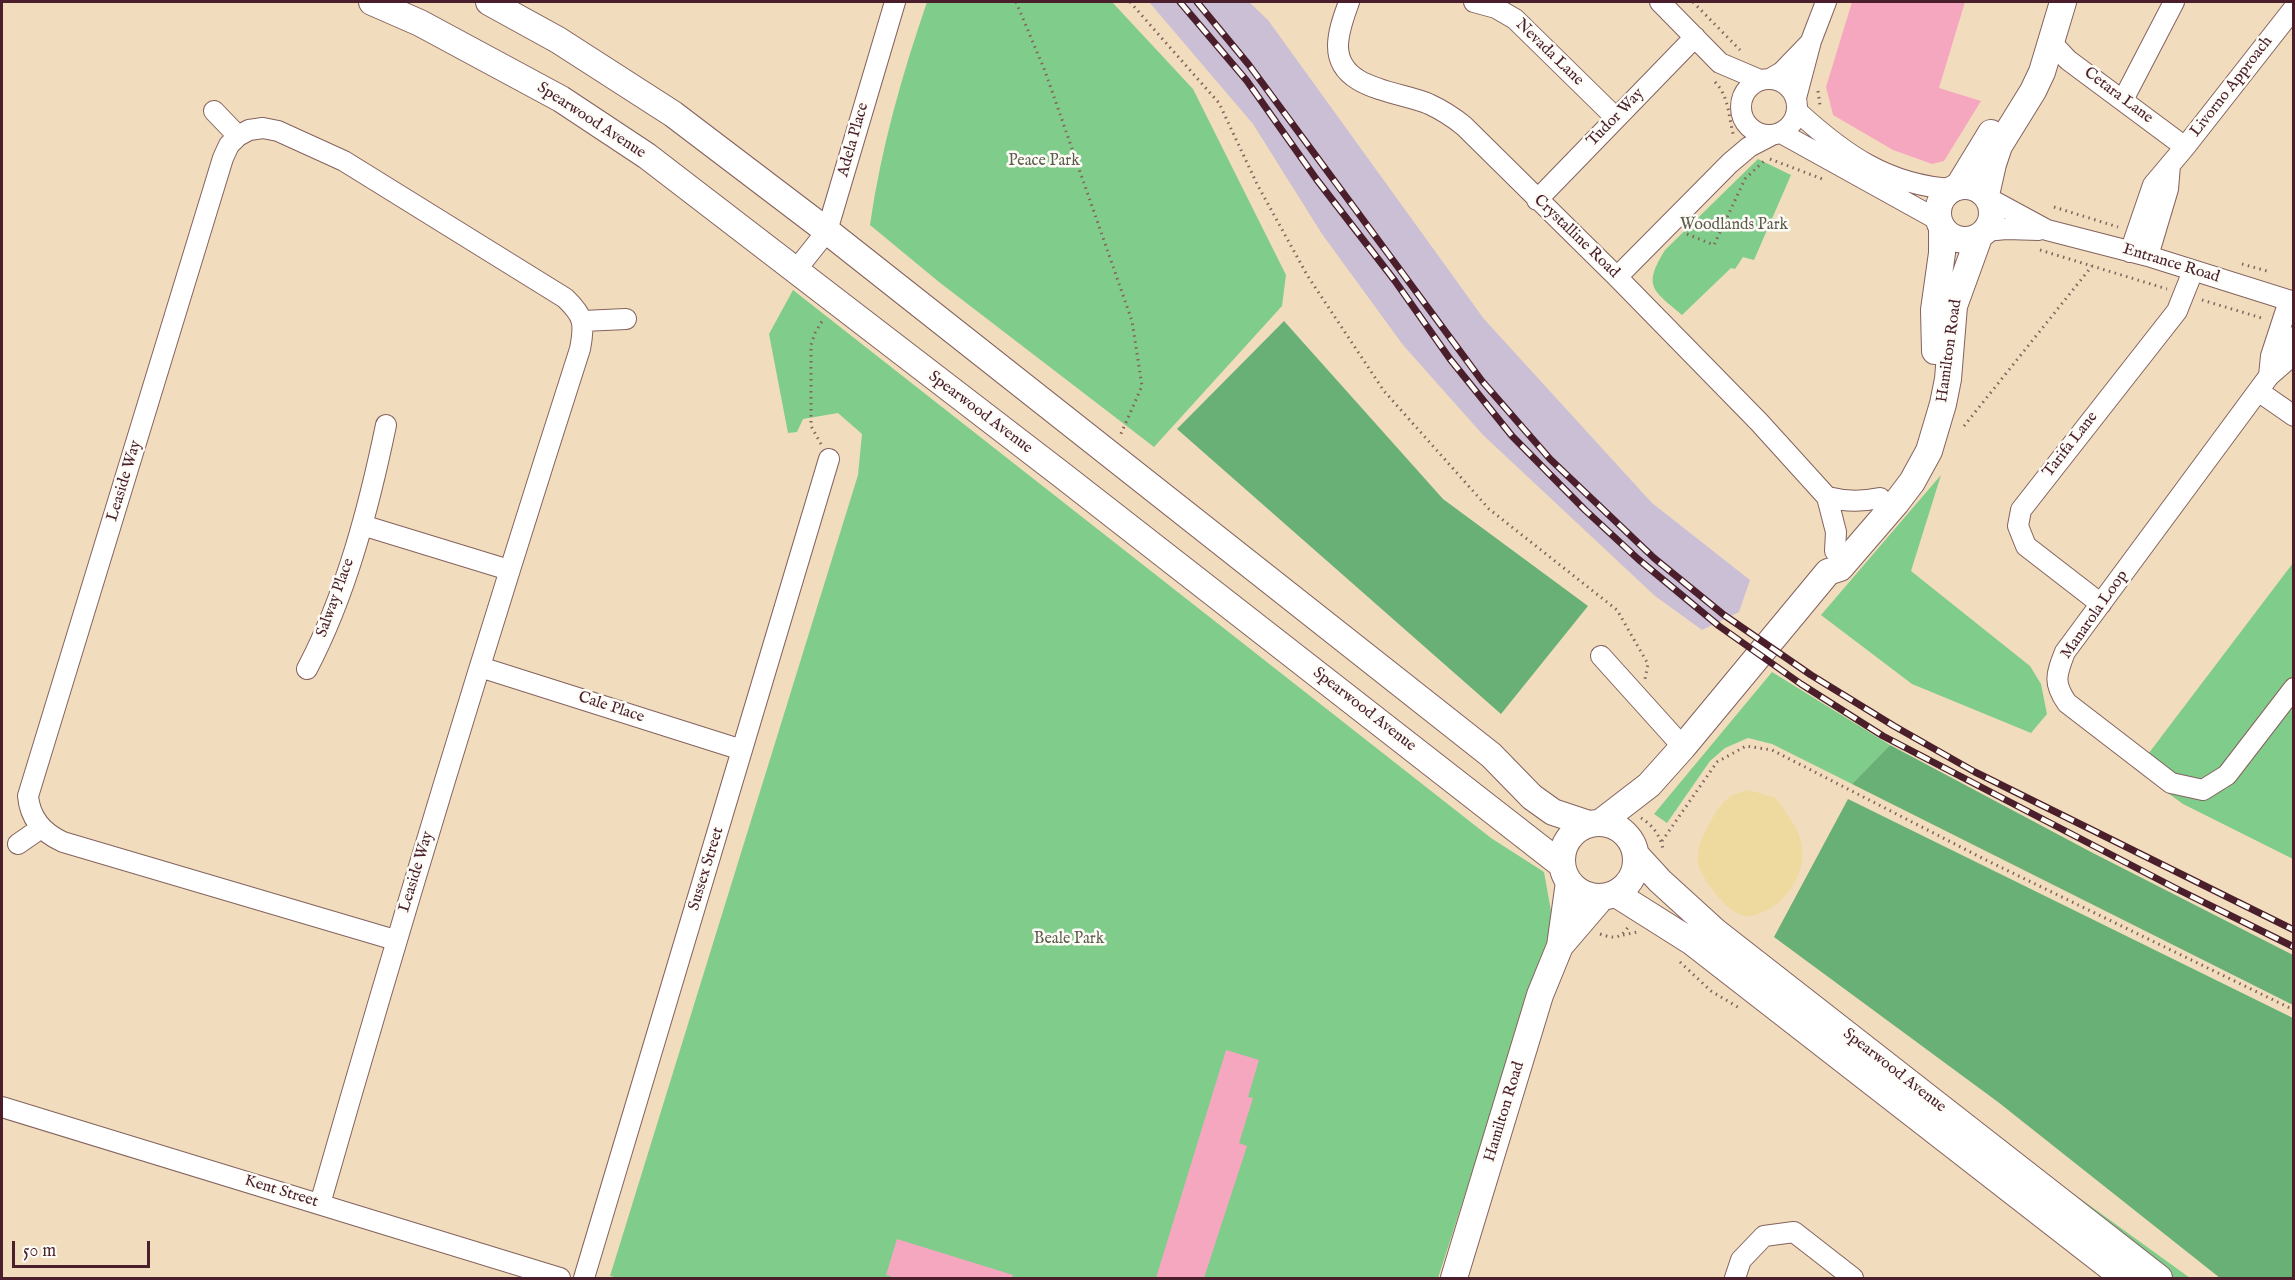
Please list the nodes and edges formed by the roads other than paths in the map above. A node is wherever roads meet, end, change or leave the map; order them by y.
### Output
1 (372, 2) edge
2 (489, 2) edge
3 (895, 2) edge
4 (1349, 2) edge
5 (1474, 2) edge
6 (1660, 2) edge
7 (1826, 2) edge
8 (2049, 2) edge
9 (2063, 2) edge
10 (2174, 2) edge
11 (2294, 8) edge
12 (1695, 37) junction
13 (1811, 41) junction
14 (2052, 44) junction
15 (1720, 63) junction
16 (1765, 79) junction
17 (2123, 100) junction
18 (1797, 105) junction
19 (214, 111) dead end
20 (1742, 111) junction
21 (1616, 118) junction
22 (1776, 134) junction
23 (238, 136) junction
24 (2185, 147) junction
25 (1730, 163) junction
26 (1955, 188) junction
27 (1987, 196) junction
28 (1538, 200) junction
29 (1940, 225) junction
30 (2048, 230) junction
31 (827, 231) junction
32 (1983, 234) junction
33 (2139, 254) junction
34 (796, 270) junction
35 (2193, 270) junction
36 (1617, 277) junction
37 (2291, 301) edge
38 (626, 319) dead end
39 (583, 321) junction
40 (2294, 337) edge
41 (2264, 384) junction
42 (2294, 416) edge
43 (386, 425) dead end
44 (829, 459) road end
45 (1827, 497) junction
46 (1880, 498) junction
47 (362, 525) junction
48 (1831, 562) junction
49 (509, 570) junction
50 (2101, 604) junction
51 (1601, 656) dead end
52 (480, 667) junction
53 (307, 669) dead end
54 (2294, 688) edge
55 (1683, 747) junction
56 (742, 750) junction
57 (1649, 785) junction
58 (1595, 823) junction
59 (40, 828) junction
60 (18, 844) dead end
61 (1633, 846) junction
62 (1565, 873) junction
63 (1609, 896) junction
64 (395, 940) junction
65 (1560, 946) junction
66 (2, 1107) edge
67 (320, 1204) junction
68 (560, 1278) edge
69 (584, 1278) edge
70 (1454, 1278) edge
71 (1735, 1278) edge
72 (1853, 1278) edge
73 (2124, 1278) edge
74 (2159, 1278) edge

1 - 34 main road, Spearwood Avenue
2 - 31 main road
3 - 31 street, Adela Place
4 - 28 street, Crystalline Road
5 - 21 street, Nevada Lane
6 - 12 street
7 - 13 street
8 - 26 main road
9 - 14 main road
10 - 17 street
11 - 24 street, Livorno Approach
12 - 15 street
12 - 21 street, Tudor Way
13 - 16 street
13 - 18 street
14 - 17 street, Cetara Lane
14 - 27 main road
15 - 16 street
15 - 20 street
16 - 18 street
16 - 20 street
17 - 24 street, Cetara Lane
18 - 22 street
18 - 26 street
19 - 23 street
20 - 22 street
20 - 25 street
21 - 28 street, Tudor Way
22 - 25 street
22 - 29 street
23 - 39 street
23 - 59 street, Leaside Way
24 - 33 street, Livorno Approach
25 - 36 street
26 - 27 main road
26 - 29 main road
27 - 30 street, Entrance Road
27 - 32 main road
28 - 36 street, Crystalline Road
29 - 32 main road
29 - 46 main road, Hamilton Road
30 - 32 street, Entrance Road
30 - 33 street, Entrance Road
31 - 34 street, Adela Place
31 - 58 main road
32 - 48 main road, Hamilton Road
33 - 35 street, Entrance Road
34 - 62 main road, Spearwood Avenue
35 - 37 street, Entrance Road
35 - 50 street, Tarifa Lane
36 - 45 street, Crystalline Road
37 - 41 street, Manarola Loop
38 - 39 street
39 - 49 street, Leaside Way
40 - 41 street, Manarola Loop
41 - 42 street
41 - 50 street, Manarola Loop
43 - 47 street, Salway Place
44 - 56 street, Sussex Street
45 - 46 street
45 - 48 street, Crystalline Road
46 - 48 main road, Hamilton Road
47 - 49 street
47 - 53 street, Salway Place
48 - 55 main road, Hamilton Road
49 - 52 street, Leaside Way
50 - 54 street, Manarola Loop
51 - 55 street
52 - 56 street, Cale Place
52 - 64 street, Leaside Way
55 - 57 main road, Hamilton Road
56 - 69 street, Sussex Street
57 - 58 main road, Hamilton Road
57 - 61 main road, Hamilton Road
58 - 61 main road
58 - 62 main road
59 - 60 street
59 - 64 street
61 - 63 main road
61 - 74 main road, Spearwood Avenue
62 - 63 main road
62 - 65 main road, Hamilton Road
63 - 65 main road, Hamilton Road
63 - 73 main road, Spearwood Avenue
64 - 67 street, Leaside Way
65 - 70 main road, Hamilton Road
66 - 67 street, Kent Street
67 - 68 street, Kent Street
71 - 72 street

